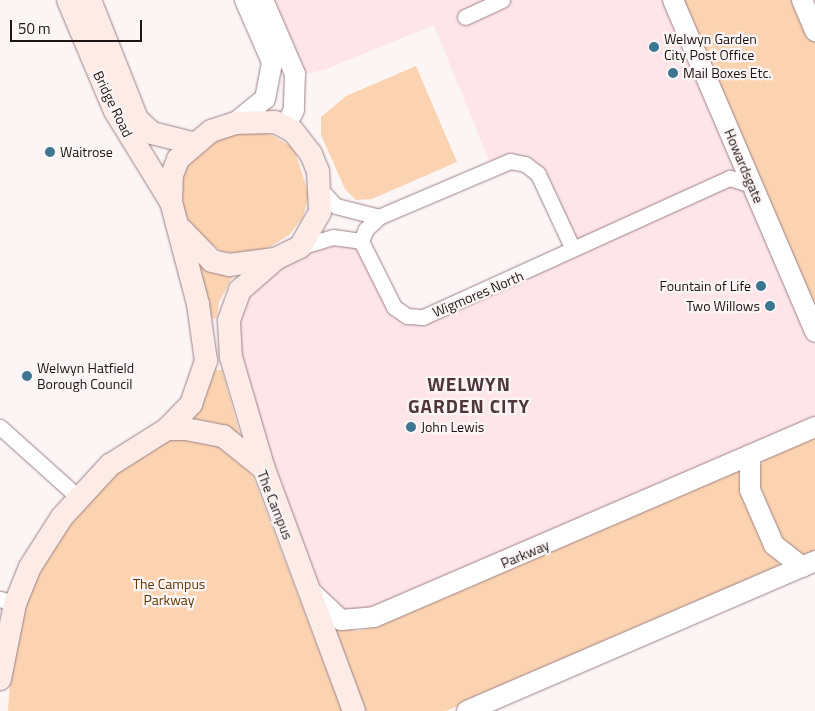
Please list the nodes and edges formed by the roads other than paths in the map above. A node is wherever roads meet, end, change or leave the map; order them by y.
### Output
1 (68, 0) edge
2 (90, 0) edge
3 (245, 0) edge
4 (263, 0) edge
5 (502, 0) edge
6 (673, 0) edge
7 (802, 0) edge
8 (464, 17) dead end
9 (815, 30) edge
10 (235, 123) junction
11 (285, 127) junction
12 (192, 143) junction
13 (752, 185) junction
14 (320, 189) junction
15 (171, 202) junction
16 (380, 217) junction
17 (180, 226) junction
18 (361, 241) junction
19 (300, 247) junction
20 (572, 247) junction
21 (277, 258) junction
22 (815, 332) edge
23 (0, 427) edge
24 (815, 427) edge
25 (167, 429) junction
26 (750, 455) junction
27 (264, 469) junction
28 (78, 496) junction
29 (808, 564) edge
30 (307, 588) junction
31 (7, 602) edge
32 (0, 679) edge
33 (354, 711) edge
34 (467, 711) edge

1 - 15 main road, Bridge Road
2 - 12 main road, Bridge Road
3 - 10 street
4 - 11 street
5 - 8 street
6 - 13 street, Howardsgate
7 - 9 street
10 - 11 main road
10 - 12 main road
11 - 14 main road
12 - 15 main road
13 - 20 street, Wigmores North
13 - 22 street, Howardsgate
14 - 16 street
14 - 19 main road
15 - 17 main road
16 - 18 street
16 - 20 street
17 - 21 main road
17 - 25 main road
18 - 19 street
18 - 20 street, Wigmores North
19 - 21 main road
21 - 27 main road
23 - 28 street
24 - 26 street, Parkway
25 - 27 main road, The Campus
25 - 28 main road
26 - 29 street
26 - 30 street, Parkway
27 - 30 main road, The Campus
28 - 31 main road
29 - 34 street
30 - 33 main road, The Campus
31 - 32 main road

